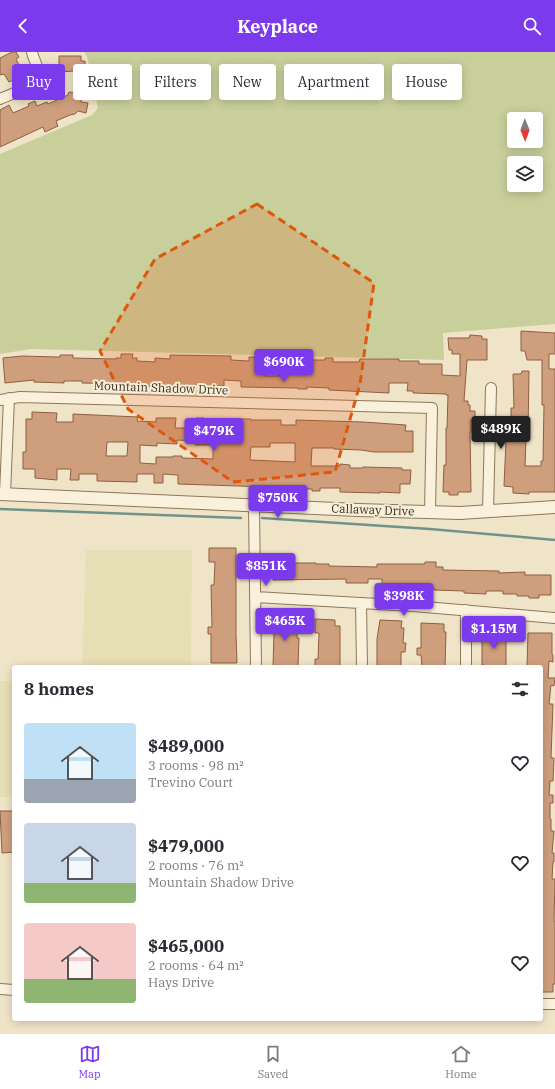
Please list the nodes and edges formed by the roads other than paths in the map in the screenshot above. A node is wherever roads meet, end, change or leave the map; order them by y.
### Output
1 (32, 52) edge
2 (0, 99) edge
3 (491, 388) dead end
4 (4, 399) edge
5 (3, 494) edge
6 (254, 506) junction
7 (555, 507) edge
8 (430, 512) junction
9 (488, 512) junction
10 (255, 597) junction
11 (361, 603) junction
12 (466, 610) junction
13 (555, 618) edge
14 (256, 665) edge
15 (362, 665) edge
16 (466, 665) edge
17 (0, 989) edge
18 (12, 990) edge
19 (543, 1004) edge
20 (555, 1004) edge

1 - 2 street
3 - 9 street
4 - 5 street
4 - 8 street, Mountain Shadow Drive
5 - 6 street, Callaway Drive
6 - 8 street, Callaway Drive
6 - 10 street
7 - 9 street, Callaway Drive
8 - 9 street, Callaway Drive
10 - 11 street
10 - 14 street
11 - 12 street
11 - 15 street
12 - 13 street
12 - 16 street
17 - 18 street
19 - 20 street

